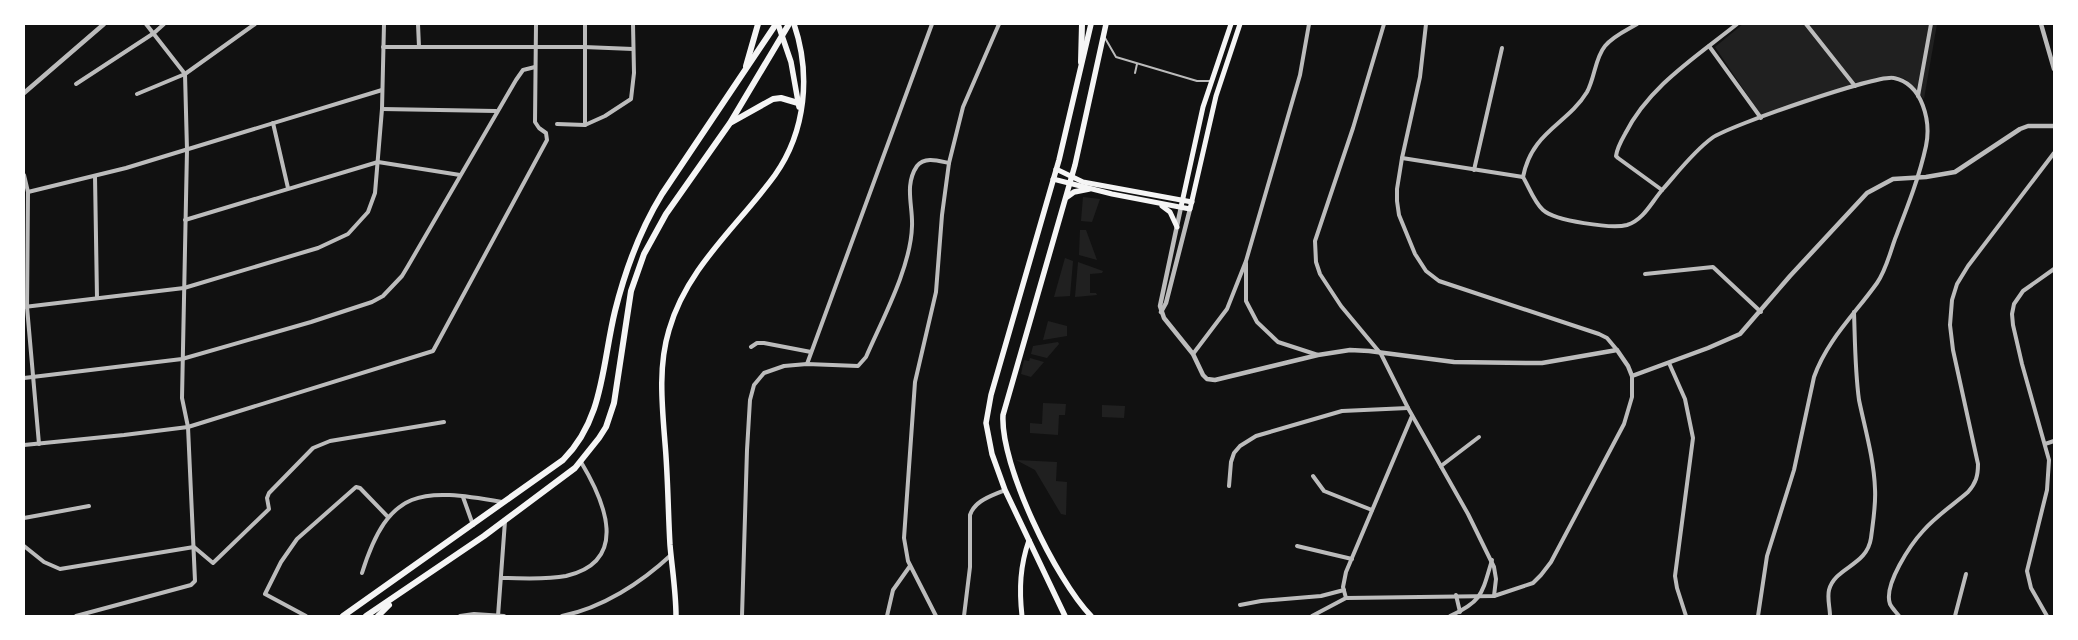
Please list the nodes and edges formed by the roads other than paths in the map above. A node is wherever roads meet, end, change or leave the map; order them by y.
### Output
1 (104, 24) edge
2 (146, 24) edge
3 (164, 24) edge
4 (255, 24) edge
5 (384, 24) edge
6 (418, 24) edge
7 (536, 24) edge
8 (585, 24) edge
9 (633, 24) edge
10 (758, 24) edge
11 (777, 24) edge
12 (789, 24) edge
13 (794, 24) edge
14 (932, 24) edge
15 (999, 24) edge
16 (1082, 24) edge
17 (1091, 24) edge
18 (1106, 24) edge
19 (1231, 24) edge
20 (1240, 24) edge
21 (1309, 24) edge
22 (1384, 24) edge
23 (1426, 24) edge
24 (1637, 24) edge
25 (1737, 24) edge
26 (1806, 24) edge
27 (1931, 24) edge
28 (2041, 24) edge
29 (154, 34) junction
30 (783, 36) junction
31 (1103, 36) junction
32 (1709, 46) junction
33 (419, 47) junction
34 (584, 47) junction
35 (383, 48) junction
36 (536, 48) junction
37 (1502, 48) dead end
38 (633, 49) junction
39 (1081, 62) junction
40 (1138, 64) junction
41 (535, 67) junction
42 (2054, 69) edge
43 (744, 72) junction
44 (1135, 73) dead end
45 (184, 74) junction
46 (1211, 80) junction
47 (76, 84) dead end
48 (1855, 86) junction
49 (382, 90) junction
50 (24, 93) edge
51 (137, 94) dead end
52 (1918, 96) junction
53 (798, 103) junction
54 (382, 109) junction
55 (496, 111) junction
56 (801, 111) junction
57 (1761, 118) junction
58 (730, 122) junction
59 (274, 123) junction
60 (557, 124) dead end
61 (585, 126) junction
62 (2054, 126) edge
63 (187, 150) junction
64 (2054, 153) edge
65 (1402, 158) junction
66 (378, 162) junction
67 (950, 163) junction
68 (1056, 169) junction
69 (1474, 170) junction
70 (24, 175) edge
71 (460, 175) junction
72 (95, 176) junction
73 (1523, 177) junction
74 (1918, 178) junction
75 (1053, 179) junction
76 (1070, 180) junction
77 (288, 188) junction
78 (1089, 189) junction
79 (1662, 190) junction
80 (28, 192) junction
81 (1065, 199) junction
82 (1182, 201) junction
83 (1192, 202) junction
84 (1158, 203) junction
85 (1181, 207) junction
86 (1190, 209) junction
87 (186, 220) junction
88 (1176, 227) junction
89 (1246, 261) junction
90 (2054, 269) edge
91 (1644, 274) dead end
92 (184, 288) junction
93 (97, 298) junction
94 (26, 307) edge
95 (1161, 312) junction
96 (1761, 312) junction
97 (1854, 312) junction
98 (751, 348) dead end
99 (1616, 350) junction
100 (811, 352) junction
101 (1193, 354) junction
102 (1382, 354) junction
103 (1318, 355) junction
104 (182, 359) junction
105 (807, 364) junction
106 (1669, 364) junction
107 (1632, 376) junction
108 (32, 377) junction
109 (24, 378) edge
110 (1408, 408) junction
111 (1412, 416) junction
112 (444, 422) dead end
113 (188, 427) junction
114 (1479, 437) dead end
115 (2054, 441) edge
116 (39, 444) junction
117 (2045, 444) junction
118 (24, 445) edge
119 (581, 462) junction
120 (1441, 466) junction
121 (1313, 476) dead end
122 (1230, 486) dead end
123 (1005, 490) junction
124 (463, 497) junction
125 (504, 502) junction
126 (89, 506) dead end
127 (1372, 510) junction
128 (388, 517) junction
129 (24, 518) edge
130 (505, 520) junction
131 (473, 525) junction
132 (1029, 540) junction
133 (24, 546) edge
134 (1297, 546) dead end
135 (194, 547) junction
136 (671, 555) junction
137 (1352, 559) junction
138 (1492, 560) junction
139 (910, 566) junction
140 (362, 573) dead end
141 (1966, 574) dead end
142 (501, 578) junction
143 (1344, 590) junction
144 (399, 594) junction
145 (1456, 595) junction
146 (1480, 596) junction
147 (1494, 596) junction
148 (1346, 598) junction
149 (1240, 605) dead end
150 (1460, 612) junction
151 (76, 616) edge
152 (306, 616) edge
153 (344, 616) edge
154 (366, 616) edge
155 (378, 616) edge
156 (460, 616) edge
157 (498, 616) edge
158 (504, 616) edge
159 (562, 616) edge
160 (676, 616) edge
161 (742, 616) edge
162 (887, 616) edge
163 (936, 616) edge
164 (964, 616) edge
165 (1022, 616) edge
166 (1065, 616) edge
167 (1091, 616) edge
168 (1312, 616) edge
169 (1450, 616) edge
170 (1686, 616) edge
171 (1758, 616) edge
172 (1830, 616) edge
173 (1899, 616) edge
174 (1955, 616) edge
175 (2048, 616) edge

1 - 50 street
2 - 29 street
3 - 29 street
4 - 45 street
5 - 35 street
6 - 33 street
7 - 36 street
8 - 34 street
9 - 38 street
10 - 43 highway
11 - 30 main road
11 - 43 highway
12 - 30 highway
13 - 56 main road
14 - 100 street
15 - 67 street
16 - 39 highway
17 - 39 main road
18 - 31 main road
19 - 46 main road
20 - 83 main road
21 - 89 street
22 - 102 street
23 - 65 street
24 - 73 street
25 - 32 street
26 - 48 street
27 - 52 street
28 - 42 street
29 - 45 street
29 - 47 street
30 - 53 main road
30 - 58 highway
31 - 40 lane
31 - 76 main road
32 - 57 street
32 - 79 street
33 - 35 street
33 - 36 street
34 - 36 street
34 - 38 street
34 - 61 street
35 - 49 street
36 - 41 street
37 - 69 street
38 - 61 street
39 - 68 main road
40 - 44 lane
40 - 46 lane
41 - 55 street
41 - 113 street
43 - 125 highway
45 - 51 street
45 - 63 street
46 - 82 main road
48 - 52 street
48 - 57 street
49 - 54 street
49 - 59 street
52 - 74 street
53 - 56 main road
53 - 58 highway
54 - 55 street
54 - 66 street
55 - 71 street
56 - 136 main road
57 - 79 street
58 - 119 highway
59 - 63 street
59 - 77 street
60 - 61 street
62 - 74 street
63 - 72 street
63 - 87 street
64 - 173 street
65 - 69 street
65 - 99 street
66 - 71 street
66 - 77 street
66 - 92 street
67 - 105 street
67 - 139 street
68 - 75 main road
68 - 76 main road
69 - 73 street
70 - 80 street
71 - 104 street
72 - 80 street
72 - 93 street
73 - 79 street
74 - 96 street
74 - 97 street
75 - 76 main road
75 - 123 main road
76 - 78 main road
76 - 81 main road
76 - 82 main road
77 - 87 street
78 - 81 main road
78 - 84 main road
80 - 94 street
81 - 167 main road
82 - 83 main road
82 - 85 main road
83 - 86 main road
84 - 85 main road
84 - 88 main road
85 - 86 main road
85 - 88 street
86 - 95 street
87 - 92 street
88 - 95 street
89 - 101 street
89 - 103 street
90 - 117 street
91 - 96 street
92 - 93 street
92 - 104 street
93 - 94 street
94 - 108 street
95 - 101 street
96 - 106 street
97 - 171 street
97 - 172 street
98 - 100 street
99 - 102 street
99 - 107 street
100 - 105 street
101 - 103 street
102 - 103 street
102 - 110 street
104 - 108 street
104 - 113 street
105 - 161 street
106 - 107 street
106 - 170 street
107 - 147 street
108 - 109 street
108 - 116 street
110 - 111 street
110 - 122 street
111 - 120 street
111 - 127 street
112 - 135 street
113 - 116 street
113 - 135 street
114 - 120 street
115 - 117 street
116 - 118 street
117 - 175 street
119 - 130 highway
119 - 142 street
120 - 138 street
121 - 127 street
123 - 132 main road
123 - 164 street
124 - 125 street
124 - 128 street
124 - 131 street
125 - 131 highway
126 - 129 street
127 - 137 street
128 - 140 street
128 - 152 street
130 - 142 street
130 - 144 highway
131 - 153 highway
132 - 165 main road
132 - 166 main road
133 - 135 street
134 - 137 street
135 - 151 street
136 - 159 street
136 - 160 main road
137 - 143 street
138 - 146 street
138 - 147 street
139 - 162 street
139 - 163 street
141 - 174 street
142 - 157 street
143 - 148 street
143 - 149 street
144 - 154 highway
144 - 155 highway
145 - 146 street
145 - 148 street
145 - 150 street
146 - 147 street
146 - 150 street
148 - 168 street
150 - 169 street
156 - 157 street
157 - 158 street

